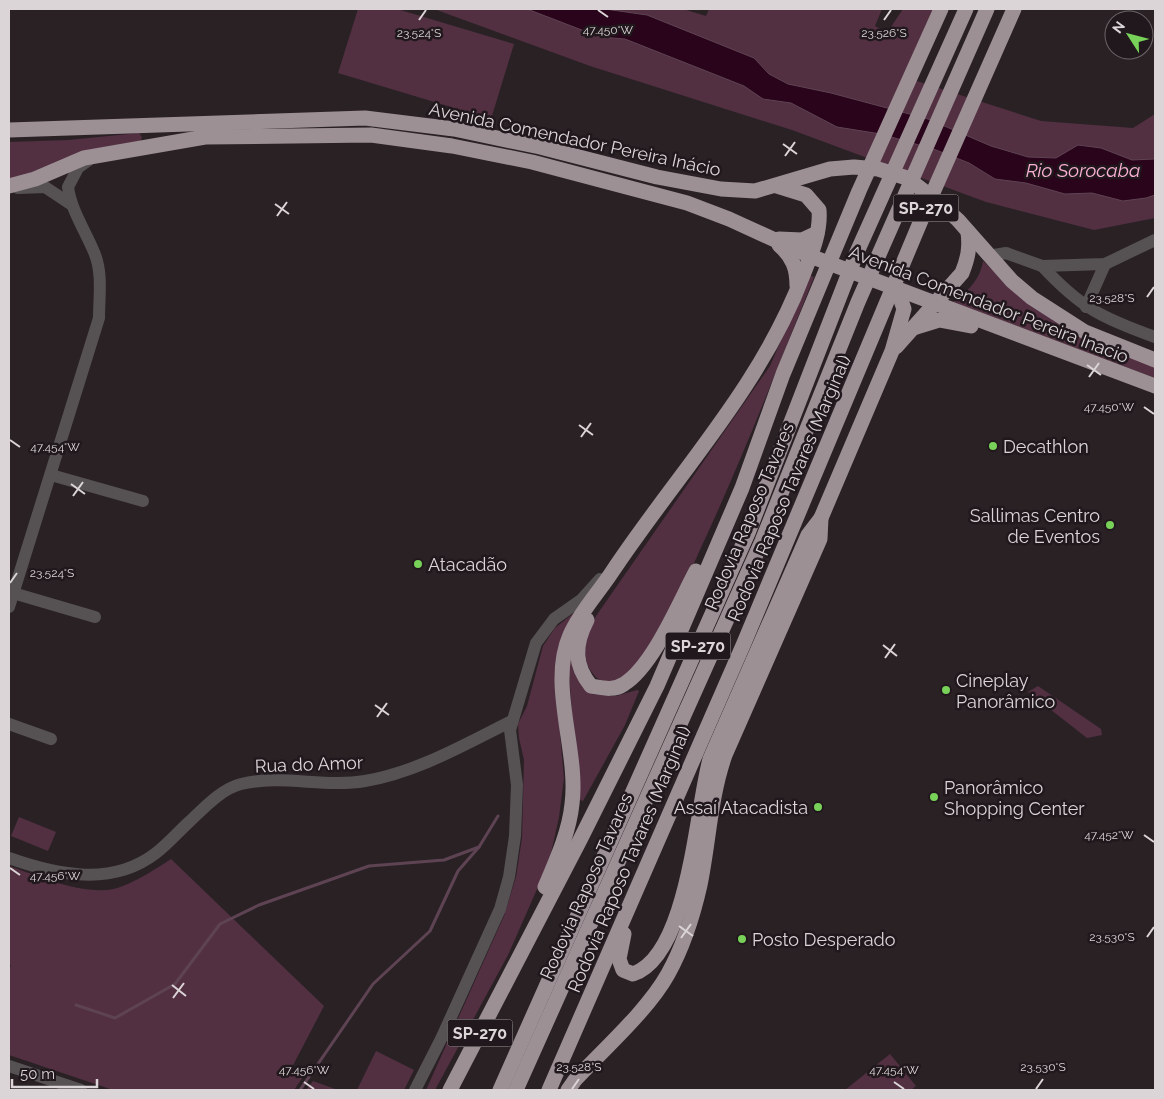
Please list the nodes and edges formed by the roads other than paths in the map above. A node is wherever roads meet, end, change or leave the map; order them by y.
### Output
1 (941, 9) edge
2 (966, 9) edge
3 (987, 9) edge
4 (1014, 9) edge
5 (9, 130) edge
6 (105, 154) junction
7 (9, 186) edge
8 (774, 186) junction
9 (72, 205) junction
10 (968, 232) junction
11 (817, 234) junction
12 (772, 239) junction
13 (1155, 240) edge
14 (810, 256) junction
15 (988, 256) junction
16 (1106, 264) junction
17 (1042, 266) junction
18 (897, 289) junction
19 (797, 290) junction
20 (934, 304) junction
21 (1086, 307) junction
22 (996, 327) junction
23 (912, 328) junction
24 (1155, 338) edge
25 (892, 351) junction
26 (1155, 360) edge
27 (1155, 386) edge
28 (51, 475) junction
29 (742, 488) junction
30 (142, 501) dead end
31 (820, 518) junction
32 (623, 556) junction
33 (612, 572) junction
34 (13, 593) junction
35 (9, 607) edge
36 (95, 617) dead end
37 (512, 721) junction
38 (9, 724) edge
39 (50, 739) dead end
40 (679, 790) junction
41 (9, 858) edge
42 (510, 974) junction
43 (9, 1066) edge
44 (81, 1090) edge
45 (416, 1090) edge
46 (450, 1090) edge
47 (500, 1090) edge
48 (516, 1090) edge
49 (549, 1090) edge
50 (568, 1090) edge

1 - 29 highway, SP-270
2 - 47 highway, Rodovia Raposo Tavares / SP-270
3 - 48 highway, Rodovia Raposo Tavares / SP-270
4 - 40 highway, Rodovia Raposo Tavares (Marginal) / SP-270
5 - 8 highway, Avenida Comendador Pereira Inácio
6 - 7 highway, Avenida Comendador Pereira Inácio
6 - 9 street
6 - 12 highway, Avenida Comendador Pereira Inácio
7 - 9 street
8 - 10 highway, Avenida Comendador Pereira Inácio
8 - 11 highway
9 - 28 street
10 - 15 highway, Avenida Comendador Pereira Inácio
10 - 20 highway
11 - 12 highway
11 - 14 highway
12 - 14 highway, Avenida Comendador Pereira Inácio
12 - 19 highway
13 - 16 street
14 - 18 highway, Avenida Comendador Pereira Inacio
14 - 19 highway
15 - 17 street
15 - 26 highway, Avenida Comendador Pereira Inácio
16 - 17 street
16 - 21 street
17 - 21 street
18 - 20 highway, Avenida Comendador Pereira Inacio
18 - 25 highway
19 - 32 highway
20 - 22 highway, Avenida Comendador Pereira Inacio
20 - 23 highway
21 - 24 street
22 - 23 highway
22 - 27 highway, Avenida Comendador Pereira Inacio
23 - 25 highway
25 - 31 highway
28 - 30 street
28 - 34 street
29 - 33 highway
29 - 42 highway, SP-270
31 - 40 highway
31 - 50 highway
32 - 33 highway
32 - 37 street
33 - 42 highway
34 - 35 street
34 - 36 street
37 - 41 street, Rua do Amor
37 - 45 street
38 - 39 street
40 - 49 highway, Rodovia Raposo Tavares (Marginal) / SP-270
42 - 46 highway, SP-270
43 - 44 street

